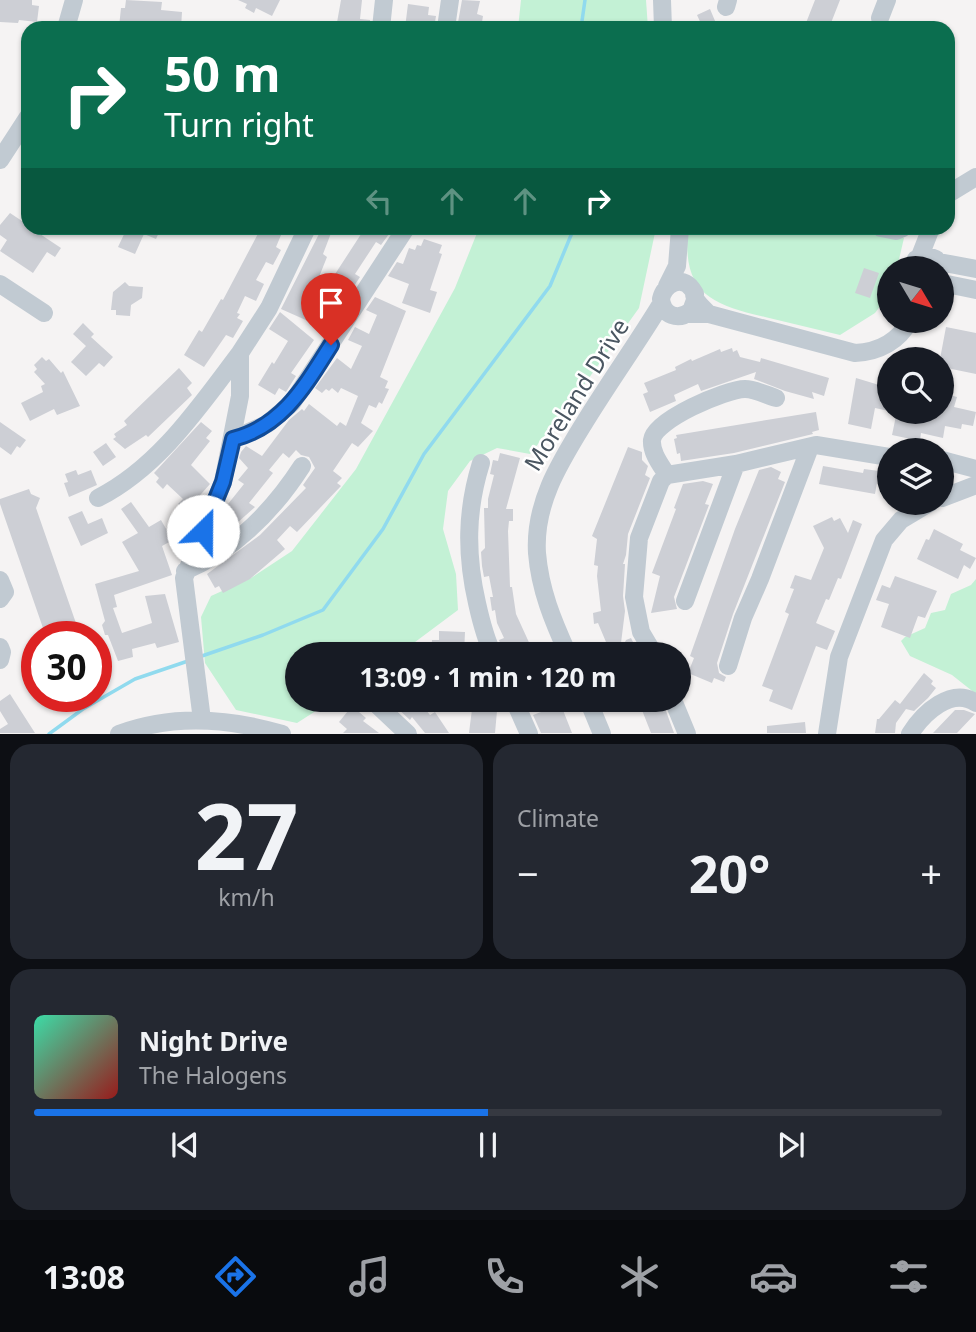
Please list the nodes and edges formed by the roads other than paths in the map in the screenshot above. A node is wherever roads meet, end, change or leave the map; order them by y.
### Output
1 (74, 0) edge
2 (384, 0) edge
3 (450, 0) edge
4 (662, 0) edge
5 (887, 0) edge
6 (880, 18) dead end
7 (68, 21) edge
8 (382, 21) edge
9 (447, 21) edge
10 (663, 21) edge
11 (21, 128) edge
12 (0, 160) edge
13 (976, 177) edge
14 (955, 190) edge
15 (304, 235) edge
16 (401, 235) edge
17 (679, 235) edge
18 (930, 235) edge
19 (928, 256) edge
20 (677, 266) junction
21 (954, 266) edge
22 (976, 269) edge
23 (0, 284) edge
24 (954, 285) edge
25 (976, 290) edge
26 (680, 303) junction
27 (44, 313) dead end
28 (902, 333) edge
29 (240, 353) junction
30 (776, 398) dead end
31 (233, 439) junction
32 (810, 447) junction
33 (877, 455) edge
34 (481, 463) dead end
35 (954, 463) edge
36 (736, 464) junction
37 (302, 466) dead end
38 (976, 469) edge
39 (667, 475) junction
40 (976, 485) edge
41 (954, 493) edge
42 (97, 498) dead end
43 (909, 515) edge
44 (186, 571) junction
45 (0, 580) edge
46 (0, 599) edge
47 (685, 601) dead end
48 (487, 642) edge
49 (563, 642) edge
50 (646, 642) edge
51 (0, 647) edge
52 (0, 660) edge
53 (728, 666) dead end
54 (976, 703) edge
55 (385, 712) edge
56 (519, 712) edge
57 (593, 712) edge
58 (678, 712) edge
59 (202, 720) junction
60 (119, 733) edge
61 (282, 733) edge
62 (408, 733) edge
63 (529, 733) edge
64 (602, 733) edge
65 (687, 733) edge
66 (827, 733) edge
67 (910, 733) edge

1 - 7 street
2 - 8 street
3 - 9 street
4 - 10 street
5 - 6 street
11 - 12 street
13 - 14 street
15 - 29 street
16 - 31 street
17 - 20 street
18 - 19 street
20 - 26 street
20 - 26 street, Moreland Drive
21 - 22 street
23 - 27 street
24 - 25 street
26 - 28 street
26 - 49 street, Moreland Drive
29 - 31 street
29 - 42 street
30 - 39 street
31 - 44 street
32 - 33 street
32 - 36 street
32 - 53 street
34 - 48 street
35 - 38 street
36 - 39 street
36 - 47 street
37 - 44 street
39 - 50 street
40 - 41 street
43 - 66 street
44 - 59 street
45 - 46 street
51 - 52 street
54 - 67 street
55 - 62 street
56 - 63 street
57 - 64 street
58 - 65 street
59 - 60 street
59 - 61 street

